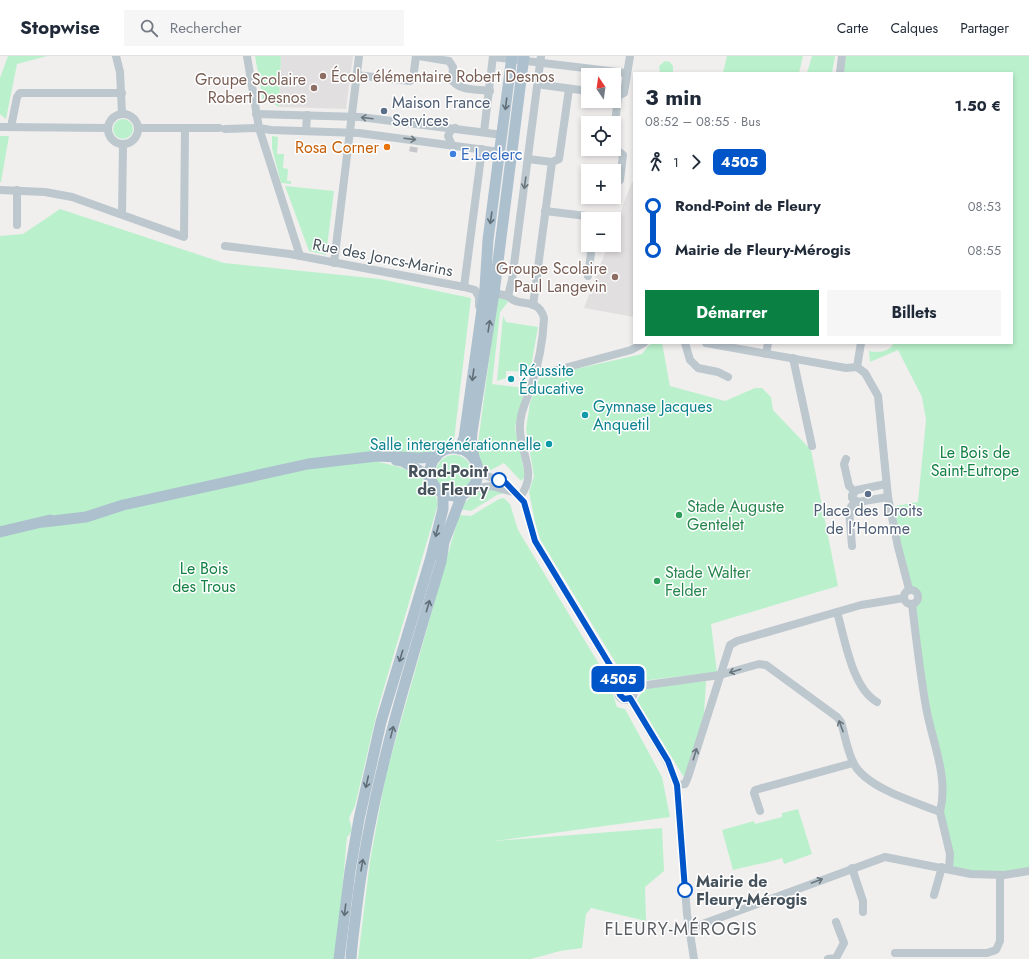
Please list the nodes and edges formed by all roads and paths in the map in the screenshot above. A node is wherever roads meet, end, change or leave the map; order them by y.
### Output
1 (116, 56) edge
2 (247, 56) edge
3 (359, 56) edge
4 (416, 56) edge
5 (419, 56) edge
6 (493, 56) edge
7 (630, 56) edge
8 (842, 56) edge
9 (512, 58) edge
10 (523, 59) edge
11 (541, 60) edge
12 (840, 72) edge
13 (626, 73) junction
14 (356, 75) junction
15 (543, 85) dead end
16 (569, 89) junction
17 (490, 91) junction
18 (581, 91) edge
19 (122, 93) junction
20 (621, 94) edge
21 (122, 114) junction
22 (256, 114) junction
23 (307, 115) junction
24 (352, 116) junction
25 (0, 127) edge
26 (11, 127) junction
27 (107, 128) junction
28 (138, 128) junction
29 (185, 128) junction
30 (259, 128) junction
31 (455, 128) junction
32 (306, 131) junction
33 (484, 132) junction
34 (350, 133) junction
35 (507, 142) junction
36 (123, 145) junction
37 (452, 145) junction
38 (482, 149) junction
39 (621, 153) edge
40 (528, 159) junction
41 (552, 162) junction
42 (621, 172) edge
43 (0, 190) edge
44 (17, 190) junction
45 (545, 211) junction
46 (122, 214) junction
47 (581, 215) edge
48 (503, 222) junction
49 (17, 224) dead end
50 (225, 246) dead end
51 (591, 252) edge
52 (300, 256) junction
53 (334, 263) junction
54 (588, 276) dead end
55 (464, 287) junction
56 (494, 293) junction
57 (508, 296) junction
58 (533, 305) junction
59 (642, 344) edge
60 (684, 344) edge
61 (711, 344) edge
62 (768, 344) edge
63 (861, 344) edge
64 (476, 349) junction
65 (766, 354) junction
66 (793, 358) junction
67 (857, 366) junction
68 (535, 369) junction
69 (728, 377) dead end
70 (812, 446) dead end
71 (459, 449) junction
72 (377, 456) junction
73 (436, 457) junction
74 (846, 459) dead end
75 (477, 465) junction
76 (431, 477) junction
77 (886, 484) junction
78 (466, 492) junction
79 (854, 492) junction
80 (443, 493) junction
81 (519, 496) junction
82 (888, 497) junction
83 (855, 501) junction
84 (0, 532) edge
85 (852, 546) dead end
86 (909, 589) junction
87 (904, 598) junction
88 (912, 604) junction
89 (837, 612) junction
90 (720, 675) junction
91 (622, 685) junction
92 (632, 687) junction
93 (630, 698) junction
94 (877, 702) dead end
95 (853, 763) junction
96 (677, 785) junction
97 (760, 811) dead end
98 (940, 812) junction
99 (852, 868) junction
100 (945, 868) junction
101 (1029, 871) edge
102 (1000, 875) junction
103 (934, 895) dead end
104 (863, 912) dead end
105 (836, 922) dead end
106 (689, 929) junction
107 (895, 953) dead end
108 (340, 959) edge
109 (351, 959) edge
110 (694, 959) edge
111 (833, 959) edge

1 - 19 street
2 - 22 street
3 - 14 street
4 - 14 street
5 - 17 street
6 - 9 street
6 - 17 street
7 - 13 street
8 - 12 street
9 - 10 street
9 -> 35 main road
10 - 11 street
10 - 35 main road
11 - 13 street
11 - 40 street
13 - 20 street
14 - 24 street
15 - 16 street
16 - 18 street
16 - 41 street
17 - 33 street
19 - 21 street
19 - 26 street
21 - 27 street
21 - 28 street
22 - 23 street
22 - 30 street
23 - 24 street
23 - 32 street
31 -> 24 street
24 - 34 street
25 - 26 street
26 - 27 street
27 - 36 street
28 - 29 street
28 - 36 street
29 - 30 street
29 - 46 street
30 - 32 street
30 - 52 street
31 - 33 street
31 - 37 street
32 - 34 street
33 - 35 street
34 -> 37 street
34 - 53 street
35 - 38 street
35 - 48 main road
35 - 48 main road
35 -> 64 main road
36 - 46 street
37 - 38 street
38 - 55 street
39 - 42 street
40 - 41 street
40 -> 57 street
41 - 45 street
43 - 44 street
44 - 46 street
44 - 49 street
45 - 47 street
45 - 58 street
48 - 56 main road
50 - 52 street, Rue des Joncs-Marins
51 - 54 street
52 - 53 street, Rue des Joncs-Marins
53 - 55 street, Rue des Joncs-Marins
55 - 64 street, Rue des Joncs-Marins
56 - 57 street
75 -> 56 main road
57 - 58 street
58 - 68 street
59 - 68 street
60 - 69 street
61 - 65 street
62 - 65 street
63 - 67 street
64 -> 71 main road
65 - 66 street
66 - 67 street
66 - 70 street
67 - 77 street
68 - 81 street
71 - 73 main road
71 - 75 main road
72 - 73 main road
72 - 76 main road
72 - 84 main road
73 - 76 main road
74 - 79 street
75 - 78 main road
75 - 81 street
76 - 80 main road
77 - 79 street
77 - 82 street
78 - 80 main road
78 - 81 street
109 -> 78 main road
79 - 83 street
80 -> 108 main road
81 - 91 street
82 - 83 street
82 - 86 street
83 - 85 street
86 - 87 street
86 - 88 street
87 - 88 street
87 - 89 street
88 - 98 street
89 - 90 street
89 - 94 street
90 - 92 street
95 -> 90 street
96 -> 90 street
91 - 92 street
91 - 93 street
92 - 93 street
93 - 96 street
95 - 97 street
95 - 98 street
96 - 106 street
98 - 100 street
99 - 100 street
99 - 104 street
106 -> 99 street
100 - 102 street
100 - 103 street
101 - 102 street
102 - 107 street
105 - 111 street
106 - 110 street

